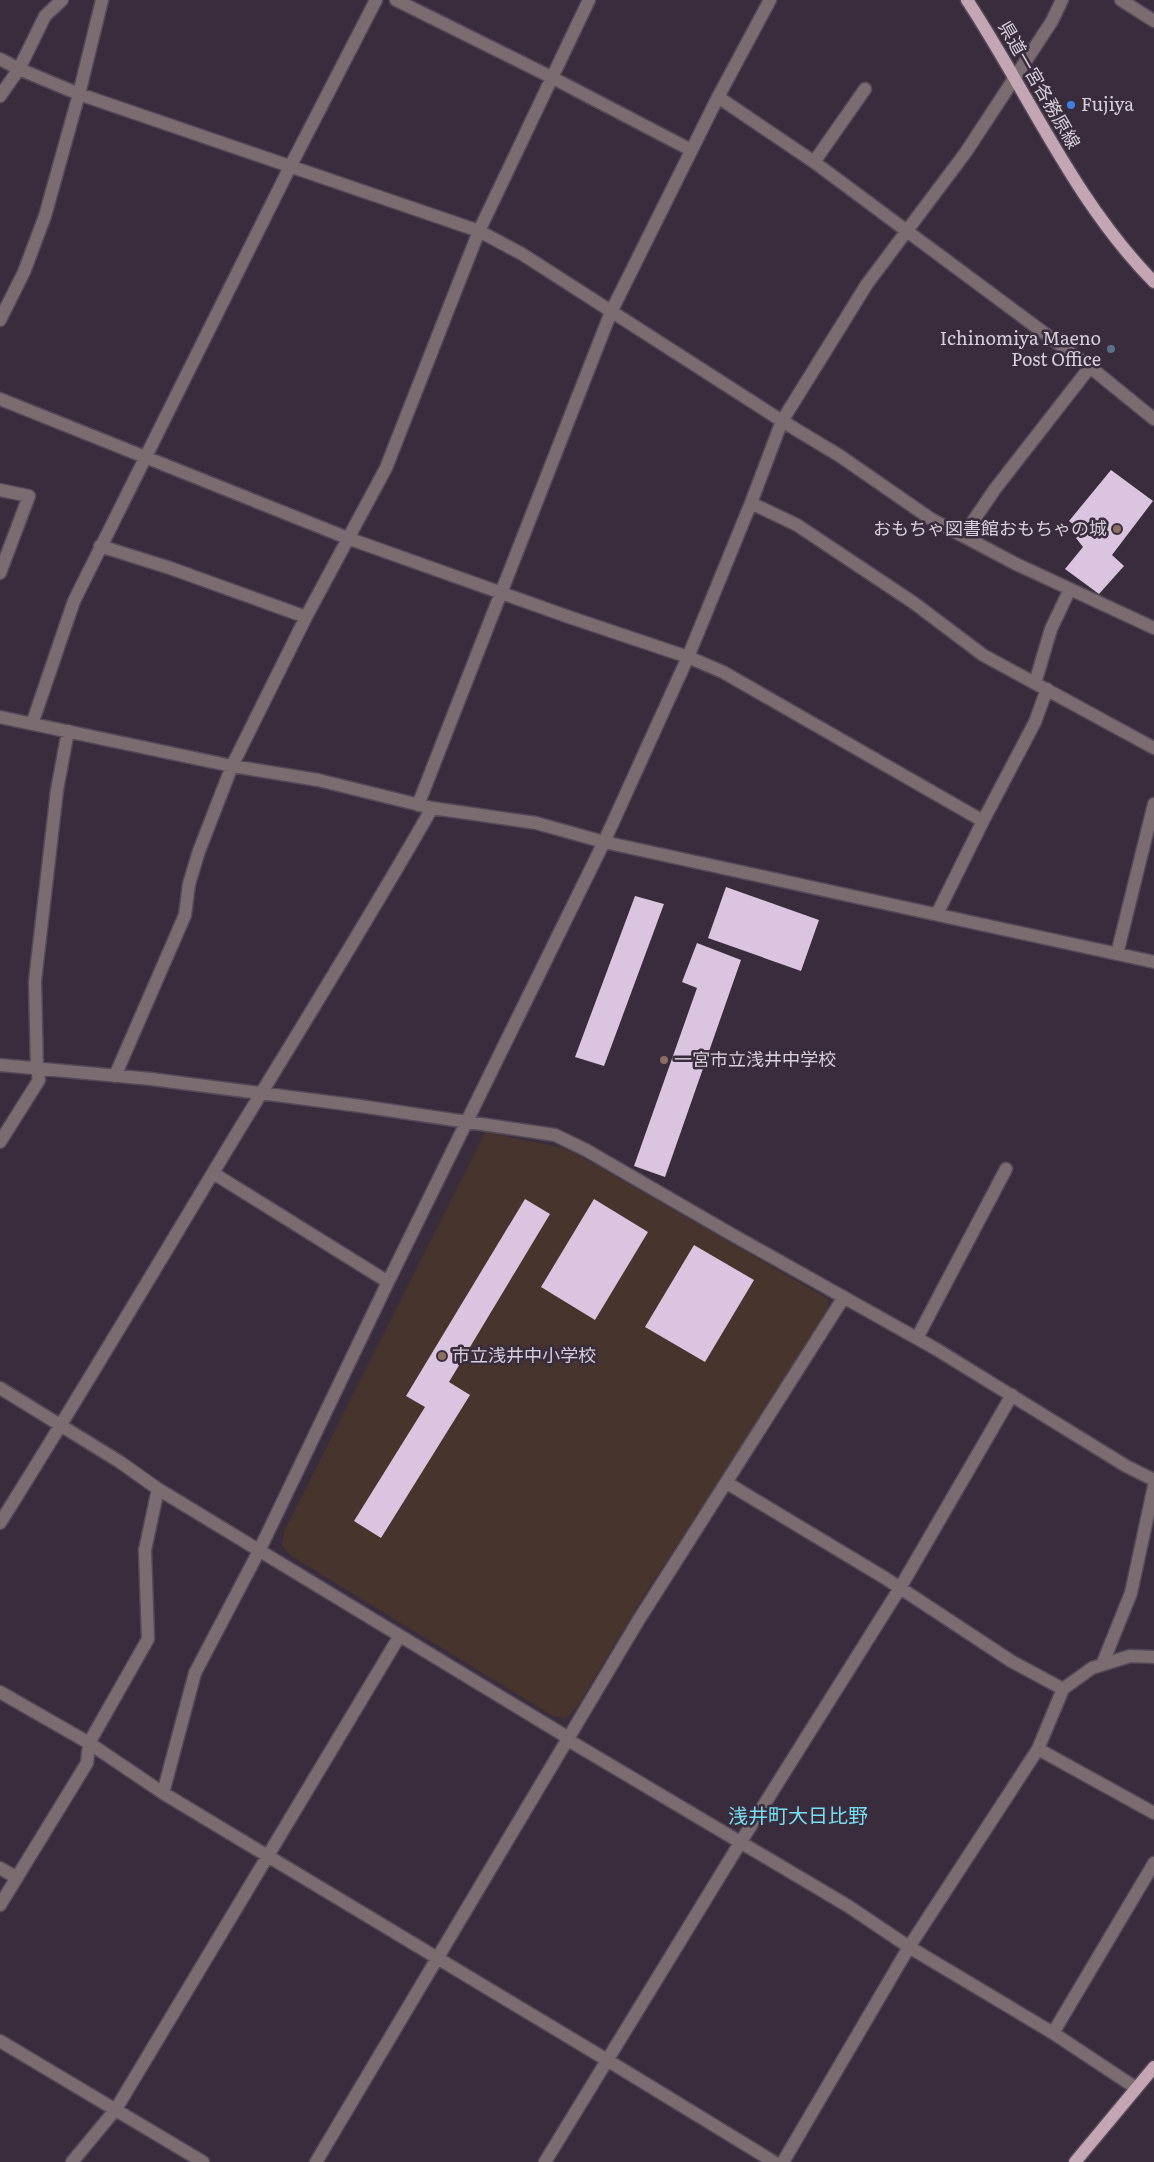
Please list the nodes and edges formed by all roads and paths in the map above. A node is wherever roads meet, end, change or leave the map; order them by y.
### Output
1 (62, 0) edge
2 (102, 0) edge
3 (376, 0) edge
4 (396, 0) edge
5 (589, 0) edge
6 (770, 0) edge
7 (967, 0) edge
8 (1062, 0) edge
9 (1121, 0) edge
10 (1154, 21) edge
11 (0, 58) edge
12 (19, 69) junction
13 (551, 77) junction
14 (1016, 78) junction
15 (865, 89) dead end
16 (79, 94) junction
17 (0, 96) edge
18 (718, 97) junction
19 (691, 150) junction
20 (814, 162) junction
21 (290, 167) junction
22 (479, 231) junction
23 (906, 232) junction
24 (1154, 282) edge
25 (611, 312) junction
26 (0, 320) edge
27 (1090, 367) junction
28 (0, 399) edge
29 (1154, 419) edge
30 (782, 421) junction
31 (146, 456) junction
32 (0, 490) edge
33 (751, 503) junction
34 (962, 536) junction
35 (350, 538) junction
36 (100, 546) junction
37 (0, 573) edge
38 (1070, 590) junction
39 (502, 592) junction
40 (306, 617) junction
41 (1154, 628) edge
42 (688, 657) junction
43 (1041, 686) junction
44 (0, 717) edge
45 (32, 724) junction
46 (68, 731) junction
47 (1154, 748) edge
48 (232, 766) junction
49 (1154, 804) edge
50 (418, 805) junction
51 (432, 808) junction
52 (982, 821) junction
53 (604, 842) junction
54 (937, 914) junction
55 (1117, 954) junction
56 (1154, 962) edge
57 (0, 1065) edge
58 (37, 1069) junction
59 (115, 1076) junction
60 (261, 1093) junction
61 (467, 1123) junction
62 (0, 1142) edge
63 (1006, 1170) dead end
64 (213, 1173) junction
65 (388, 1282) junction
66 (844, 1297) junction
67 (917, 1338) junction
68 (0, 1388) edge
69 (1012, 1395) junction
70 (61, 1425) junction
71 (1154, 1480) edge
72 (727, 1484) junction
73 (1154, 1486) edge
74 (158, 1489) junction
75 (0, 1522) edge
76 (259, 1550) junction
77 (900, 1588) junction
78 (399, 1637) junction
79 (1154, 1657) edge
80 (1102, 1665) junction
81 (1063, 1689) junction
82 (0, 1692) edge
83 (568, 1740) junction
84 (89, 1743) junction
85 (1038, 1749) junction
86 (163, 1793) junction
87 (1154, 1812) edge
88 (740, 1843) junction
89 (267, 1856) junction
90 (1154, 1863) edge
91 (0, 1868) edge
92 (17, 1878) junction
93 (0, 1905) edge
94 (909, 1947) junction
95 (438, 1958) junction
96 (1053, 2033) junction
97 (0, 2041) edge
98 (607, 2060) junction
99 (1154, 2068) edge
100 (1136, 2088) junction
101 (116, 2109) junction
102 (72, 2162) edge
103 (203, 2162) edge
104 (316, 2162) edge
105 (545, 2162) edge
106 (774, 2162) edge
107 (783, 2162) edge
108 (1075, 2162) edge

1 - 12 street
2 - 16 street
3 - 21 street
4 - 13 street
5 - 13 street
6 - 18 street
7 - 14 main road, 県道一宮各務原線
8 - 14 street
9 - 10 street
11 - 12 street
12 - 16 street
12 - 17 street
13 - 19 street
13 - 22 street
14 - 23 street
14 - 24 main road, 県道一宮各務原線
15 - 20 street
16 - 21 street
16 - 26 street
18 - 19 street
18 - 20 street
19 - 25 street
20 - 23 street
21 - 22 street
21 - 31 street
22 - 25 street
22 - 35 street
23 - 27 street
23 - 30 street
25 - 30 street
25 - 39 street
27 - 29 street
27 - 34 street
28 - 31 street
30 - 33 street
30 - 34 street
31 - 35 street
31 - 36 street
32 - 37 street
33 - 42 street
33 - 43 street
34 - 38 street
35 - 39 street
35 - 40 street
36 - 40 street
36 - 45 street
38 - 41 street
38 - 43 street
39 - 42 street
39 - 50 street
40 - 48 street
42 - 52 street
42 - 53 street
43 - 47 street
43 - 52 street
44 - 45 street
45 - 46 street
46 - 48 street
46 - 58 street
48 - 50 street
48 - 59 street
49 - 55 street
50 - 51 street
51 - 53 street
51 - 60 street
52 - 54 street
53 - 54 street
53 - 61 street
54 - 55 street
55 - 56 street
57 - 58 street
58 - 59 street
58 - 62 street
59 - 60 street
60 - 61 street
60 - 64 street
61 - 65 street
61 - 66 street
63 - 67 street
64 - 65 street
64 - 70 street
65 - 76 street
66 - 67 street
66 - 72 street
67 - 69 street
68 - 70 street
69 - 71 street
69 - 77 street
70 - 74 street
70 - 75 street
72 - 77 street
72 - 83 street
73 - 80 street
74 - 76 street
74 - 84 street
76 - 78 street
76 - 86 street
77 - 81 street
77 - 88 street
78 - 83 street
78 - 89 street
79 - 80 street
80 - 81 street
81 - 85 street
82 - 84 street
83 - 88 street
83 - 95 street
84 - 86 street
84 - 92 street
85 - 87 street
85 - 94 street
86 - 89 street
88 - 94 street
88 - 98 street
89 - 95 street
89 - 101 street
90 - 96 street
91 - 92 street
92 - 93 street
94 - 96 street
94 - 107 street
95 - 98 street
95 - 104 street
96 - 100 street
97 - 101 street
98 - 105 street
98 - 106 street
99 - 100 main road
100 - 108 main road
101 - 102 street
101 - 103 street

